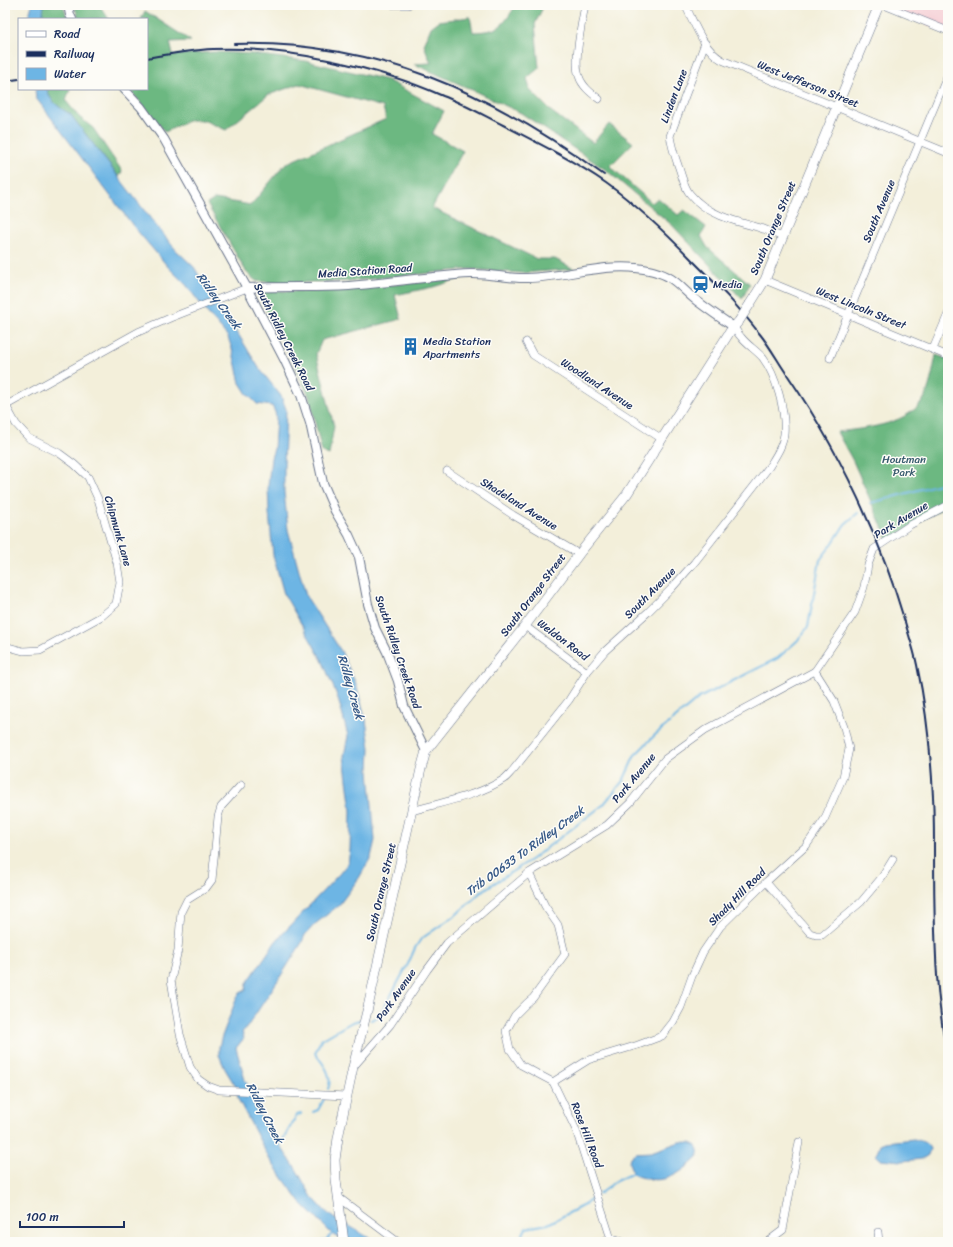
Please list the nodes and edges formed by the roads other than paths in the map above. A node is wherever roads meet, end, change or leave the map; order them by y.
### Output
1 (68, 5) edge
2 (394, 5) edge
3 (408, 5) edge
4 (585, 5) edge
5 (685, 5) edge
6 (879, 5) edge
7 (884, 5) edge
8 (72, 18) edge
9 (948, 31) edge
10 (705, 43) junction
11 (948, 74) edge
12 (125, 90) edge
13 (599, 99) dead end
14 (837, 108) junction
15 (920, 141) junction
16 (948, 153) edge
17 (783, 237) junction
18 (765, 280) junction
19 (247, 288) junction
20 (847, 314) junction
21 (948, 314) edge
22 (736, 324) junction
23 (526, 342) dead end
24 (933, 349) junction
25 (948, 356) edge
26 (830, 358) dead end
27 (5, 405) edge
28 (662, 439) junction
29 (448, 471) dead end
30 (948, 505) edge
31 (579, 554) junction
32 (525, 626) junction
33 (5, 646) edge
34 (815, 671) junction
35 (587, 672) junction
36 (426, 751) junction
37 (241, 785) dead end
38 (412, 811) junction
39 (893, 858) dead end
40 (530, 873) junction
41 (766, 882) junction
42 (353, 1067) junction
43 (553, 1082) junction
44 (346, 1096) junction
45 (799, 1142) dead end
46 (338, 1197) junction
47 (878, 1232) dead end
48 (611, 1239) junction
49 (344, 1242) edge
50 (398, 1242) edge
51 (604, 1242) edge
52 (623, 1242) edge
53 (767, 1242) edge
54 (879, 1242) edge

1 - 8 street
2 - 3 street
4 - 13 street
5 - 10 street, West Jefferson Street
6 - 14 main road, South Orange Street
7 - 9 street
10 - 14 street, West Jefferson Street
10 - 17 street, Linden Lane
11 - 15 street, South Avenue
12 - 19 street, South Ridley Creek Road
14 - 15 street, West Jefferson Street
14 - 17 main road, South Orange Street
15 - 16 street, West Jefferson Street
15 - 20 street, South Avenue
17 - 18 main road, South Orange Street
18 - 20 street, West Lincoln Street
18 - 22 main road, South Orange Street, bridge
19 - 22 street, Media Station Road
19 - 27 street, Media Station Road
19 - 36 street, South Ridley Creek Road
20 - 24 street, West Lincoln Street
20 - 26 street, South Avenue
21 - 24 street
22 - 28 main road, South Orange Street
22 - 35 street, South Avenue
23 - 28 street, Woodland Avenue
24 - 25 street, West Lincoln Street
27 - 33 street, Chipmunk Lane
28 - 31 main road, South Orange Street
29 - 31 street, Shadeland Avenue
30 - 34 street, Park Avenue
31 - 32 main road, South Orange Street
32 - 35 street, Weldon Road
32 - 36 main road, South Orange Street
34 - 40 street, Park Avenue
34 - 41 street, Shady Hill Road
35 - 38 street, South Avenue
36 - 38 main road, South Orange Street
37 - 44 street
38 - 42 main road, South Orange Street
39 - 41 street
40 - 42 street, Park Avenue
40 - 43 street
41 - 43 street, Shady Hill Road
42 - 44 main road, South Orange Street
43 - 48 street, Rose Hill Road
44 - 46 main road, South Orange Street
45 - 53 street
46 - 49 main road, South Orange Street
46 - 50 street
47 - 54 street
48 - 51 street
48 - 52 street

